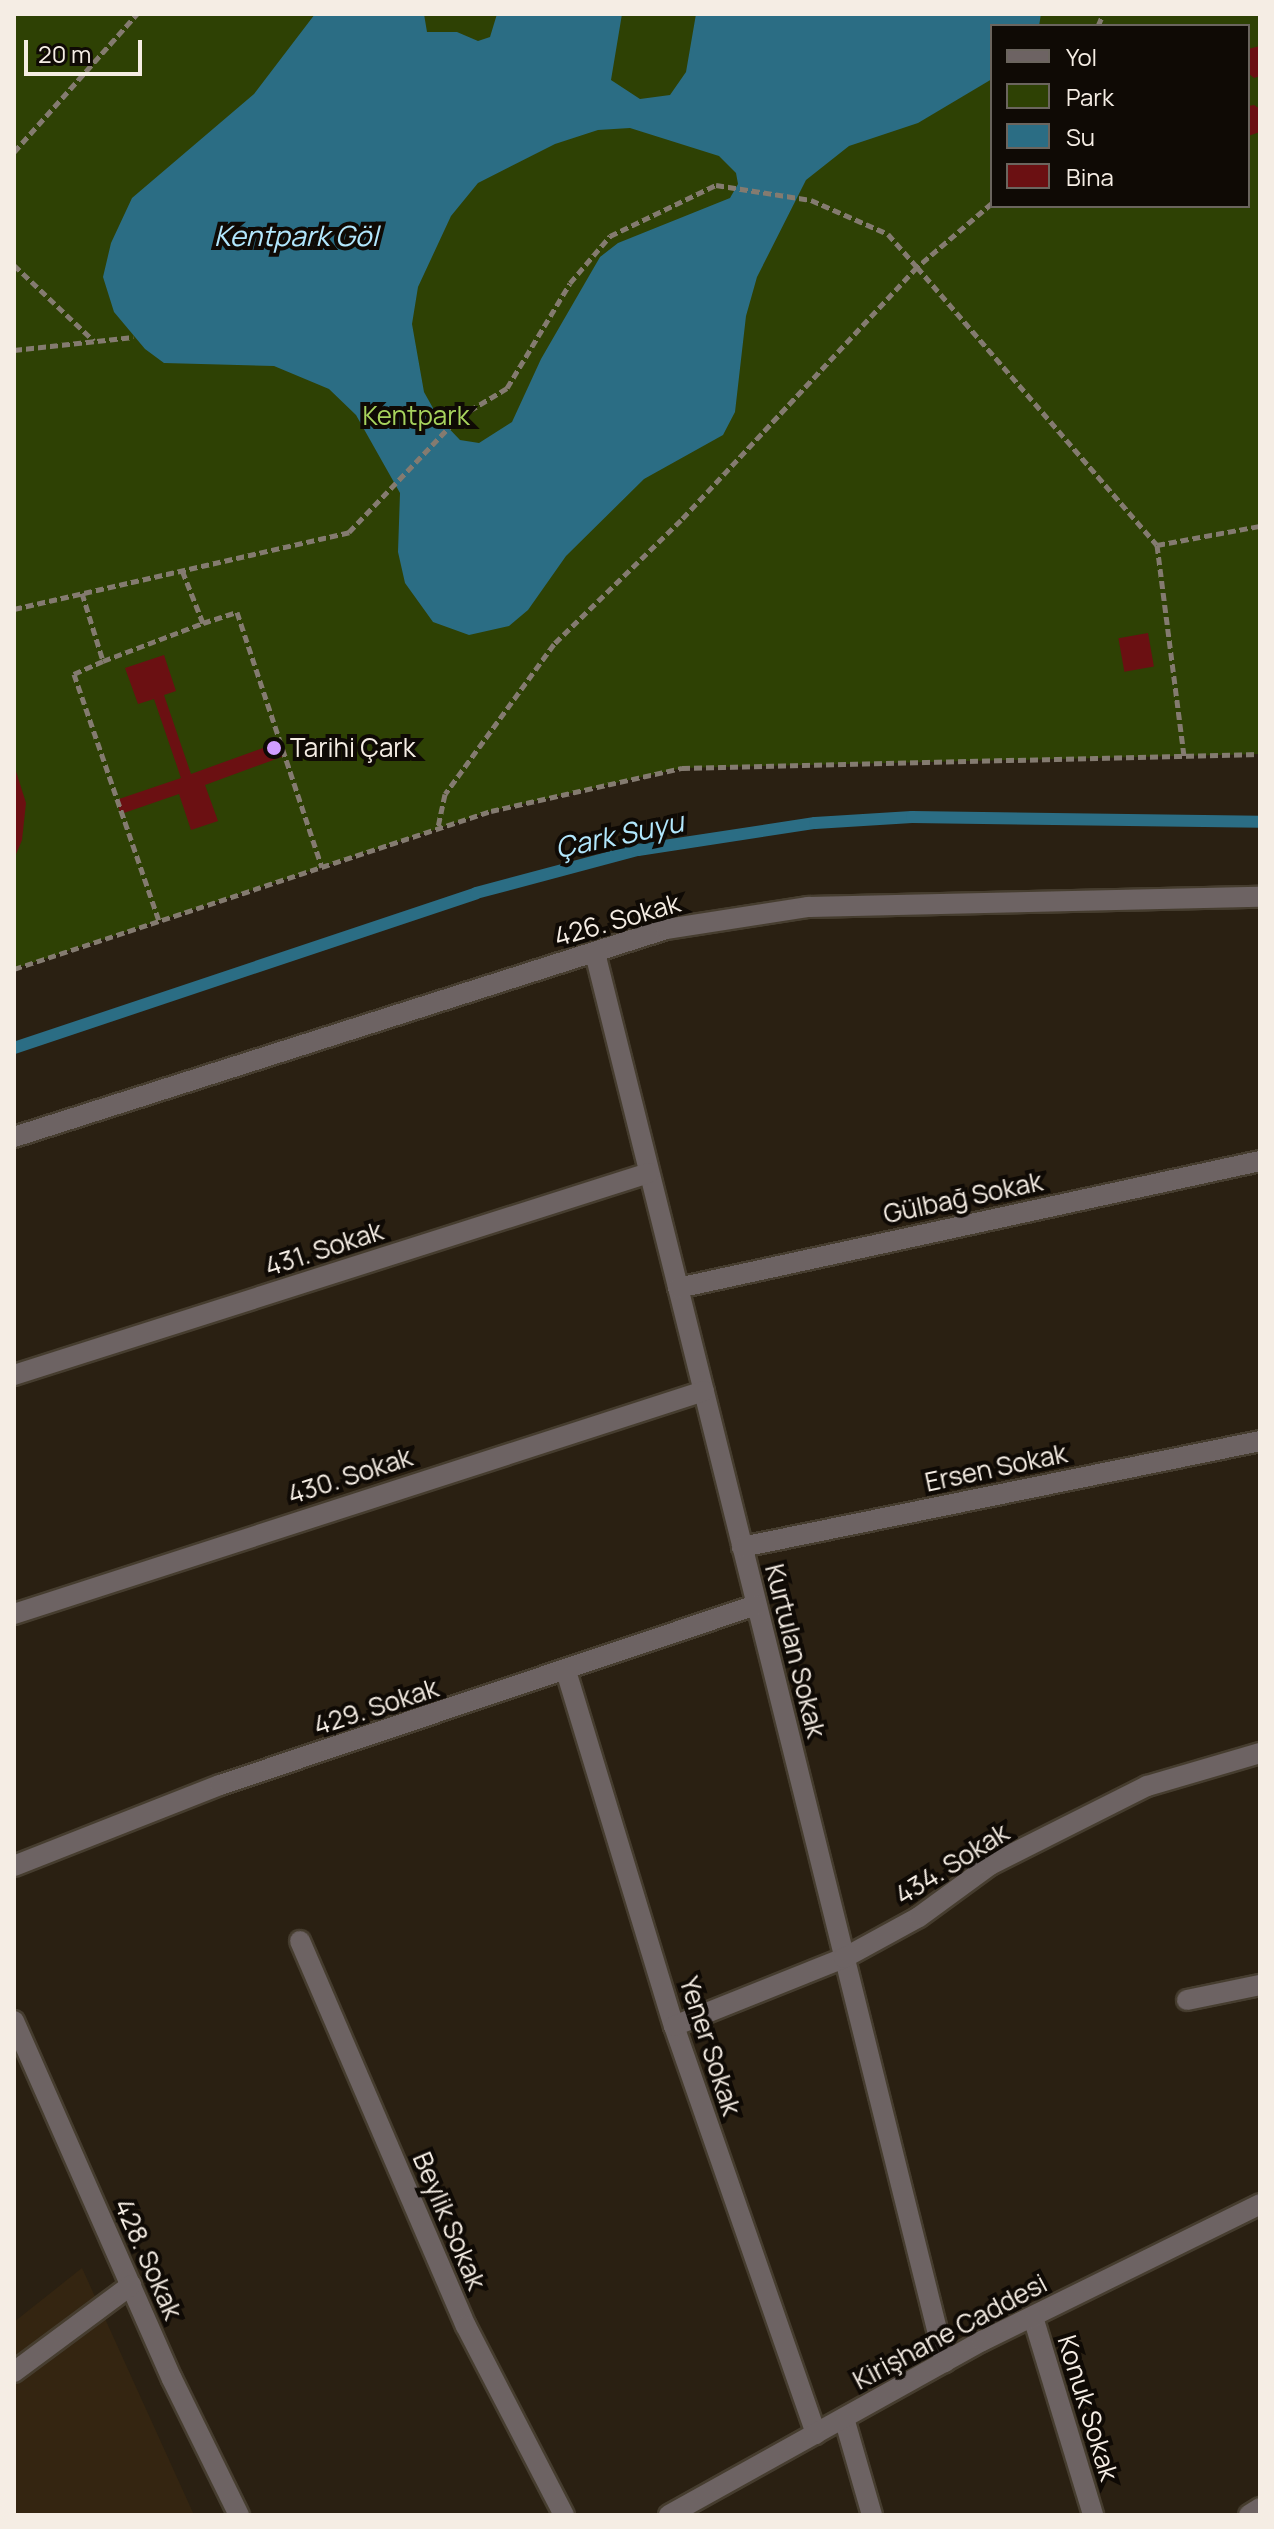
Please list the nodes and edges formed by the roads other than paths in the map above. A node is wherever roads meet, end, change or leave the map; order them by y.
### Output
1 (1260, 897) edge
2 (595, 953) junction
3 (14, 1137) edge
4 (1260, 1161) edge
5 (649, 1173) junction
6 (678, 1288) junction
7 (14, 1375) edge
8 (704, 1391) junction
9 (1260, 1441) edge
10 (742, 1547) junction
11 (756, 1605) junction
12 (14, 1614) edge
13 (566, 1671) junction
14 (1260, 1753) edge
15 (14, 1866) edge
16 (300, 1941) dead end
17 (844, 1958) junction
18 (1260, 1985) edge
19 (1187, 2000) dead end
20 (14, 2021) edge
21 (674, 2026) junction
22 (1260, 2204) edge
23 (131, 2285) junction
24 (1033, 2317) junction
25 (945, 2362) junction
26 (14, 2372) edge
27 (844, 2418) junction
28 (816, 2434) junction
29 (1260, 2508) edge
30 (239, 2515) edge
31 (564, 2515) edge
32 (669, 2515) edge
33 (872, 2515) edge
34 (1093, 2515) edge
35 (1249, 2515) edge

1 - 2 street, 426. Sokak
2 - 3 street, 426. Sokak
2 - 5 street, Kurtulan Sokak
4 - 6 street, Gülbağ Sokak
5 - 6 street, Kurtulan Sokak
5 - 7 street, 431. Sokak
6 - 8 street, Kurtulan Sokak
8 - 10 street, Kurtulan Sokak
8 - 12 street, 430. Sokak
9 - 10 street, Ersen Sokak
10 - 11 street, Kurtulan Sokak
11 - 13 street, 429. Sokak
11 - 17 street, Kurtulan Sokak
13 - 15 street, 429. Sokak
13 - 21 street, Yener Sokak
14 - 17 street, 434. Sokak
16 - 31 street, Beylik Sokak
17 - 21 street, 434. Sokak
17 - 25 street, Kurtulan Sokak
18 - 19 street
20 - 23 street, 428. Sokak
21 - 28 street, Yener Sokak
22 - 24 street, Kirişhane Caddesi
23 - 26 street
23 - 30 street, 428. Sokak
24 - 25 street, Kirişhane Caddesi
24 - 34 street, Konuk Sokak
25 - 27 street, Kirişhane Caddesi
27 - 28 street, Kirişhane Caddesi
27 - 33 street
28 - 32 street, Kirişhane Caddesi
29 - 35 street

